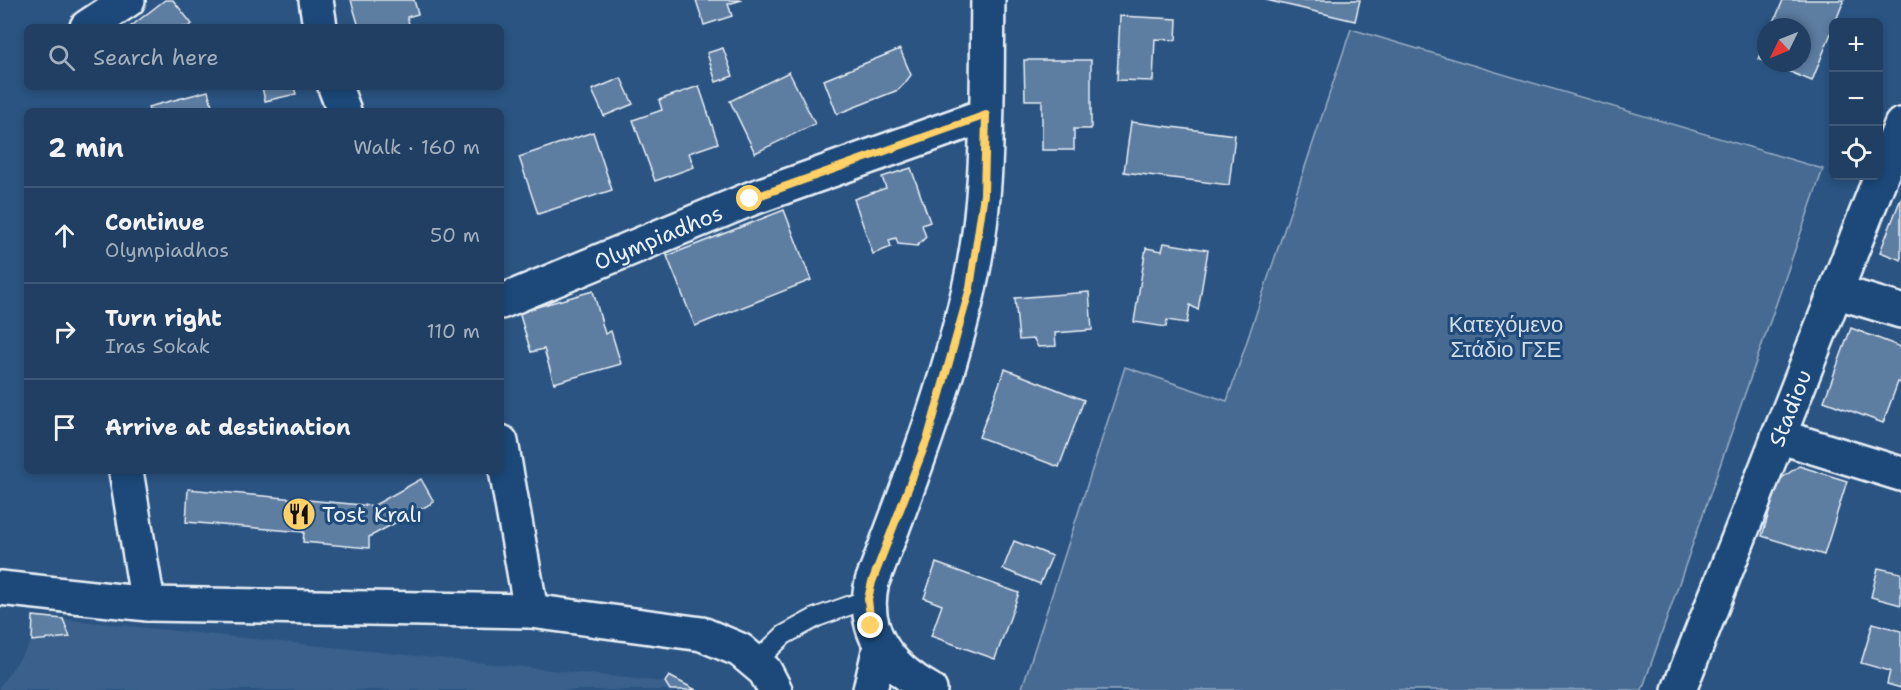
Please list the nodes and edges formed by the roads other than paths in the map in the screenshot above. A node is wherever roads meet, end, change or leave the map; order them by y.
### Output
1 (128, 0) edge
2 (316, 0) edge
3 (988, 0) edge
4 (92, 24) edge
5 (320, 24) edge
6 (336, 90) edge
7 (343, 108) edge
8 (986, 115) junction
9 (1901, 125) edge
10 (1838, 292) junction
11 (504, 301) edge
12 (1901, 311) edge
13 (1778, 436) junction
14 (504, 456) edge
15 (126, 474) edge
16 (1901, 474) edge
17 (0, 588) edge
18 (868, 599) junction
19 (148, 604) junction
20 (531, 611) junction
21 (880, 646) junction
22 (755, 663) junction
23 (775, 690) edge
24 (870, 690) edge
25 (930, 690) edge
26 (1679, 690) edge

1 - 4 street
2 - 5 street
3 - 8 street
6 - 7 street
8 - 11 street, Olympiadhos
8 - 18 street
9 - 10 street, Stadiou
10 - 12 street
10 - 13 street, Stadiou
13 - 16 street
13 - 26 street, Stadiou
14 - 20 street
15 - 19 street
17 - 19 street
18 - 21 street
18 - 22 lane
19 - 20 street
20 - 22 street
21 - 24 street
21 - 25 street
22 - 23 street

